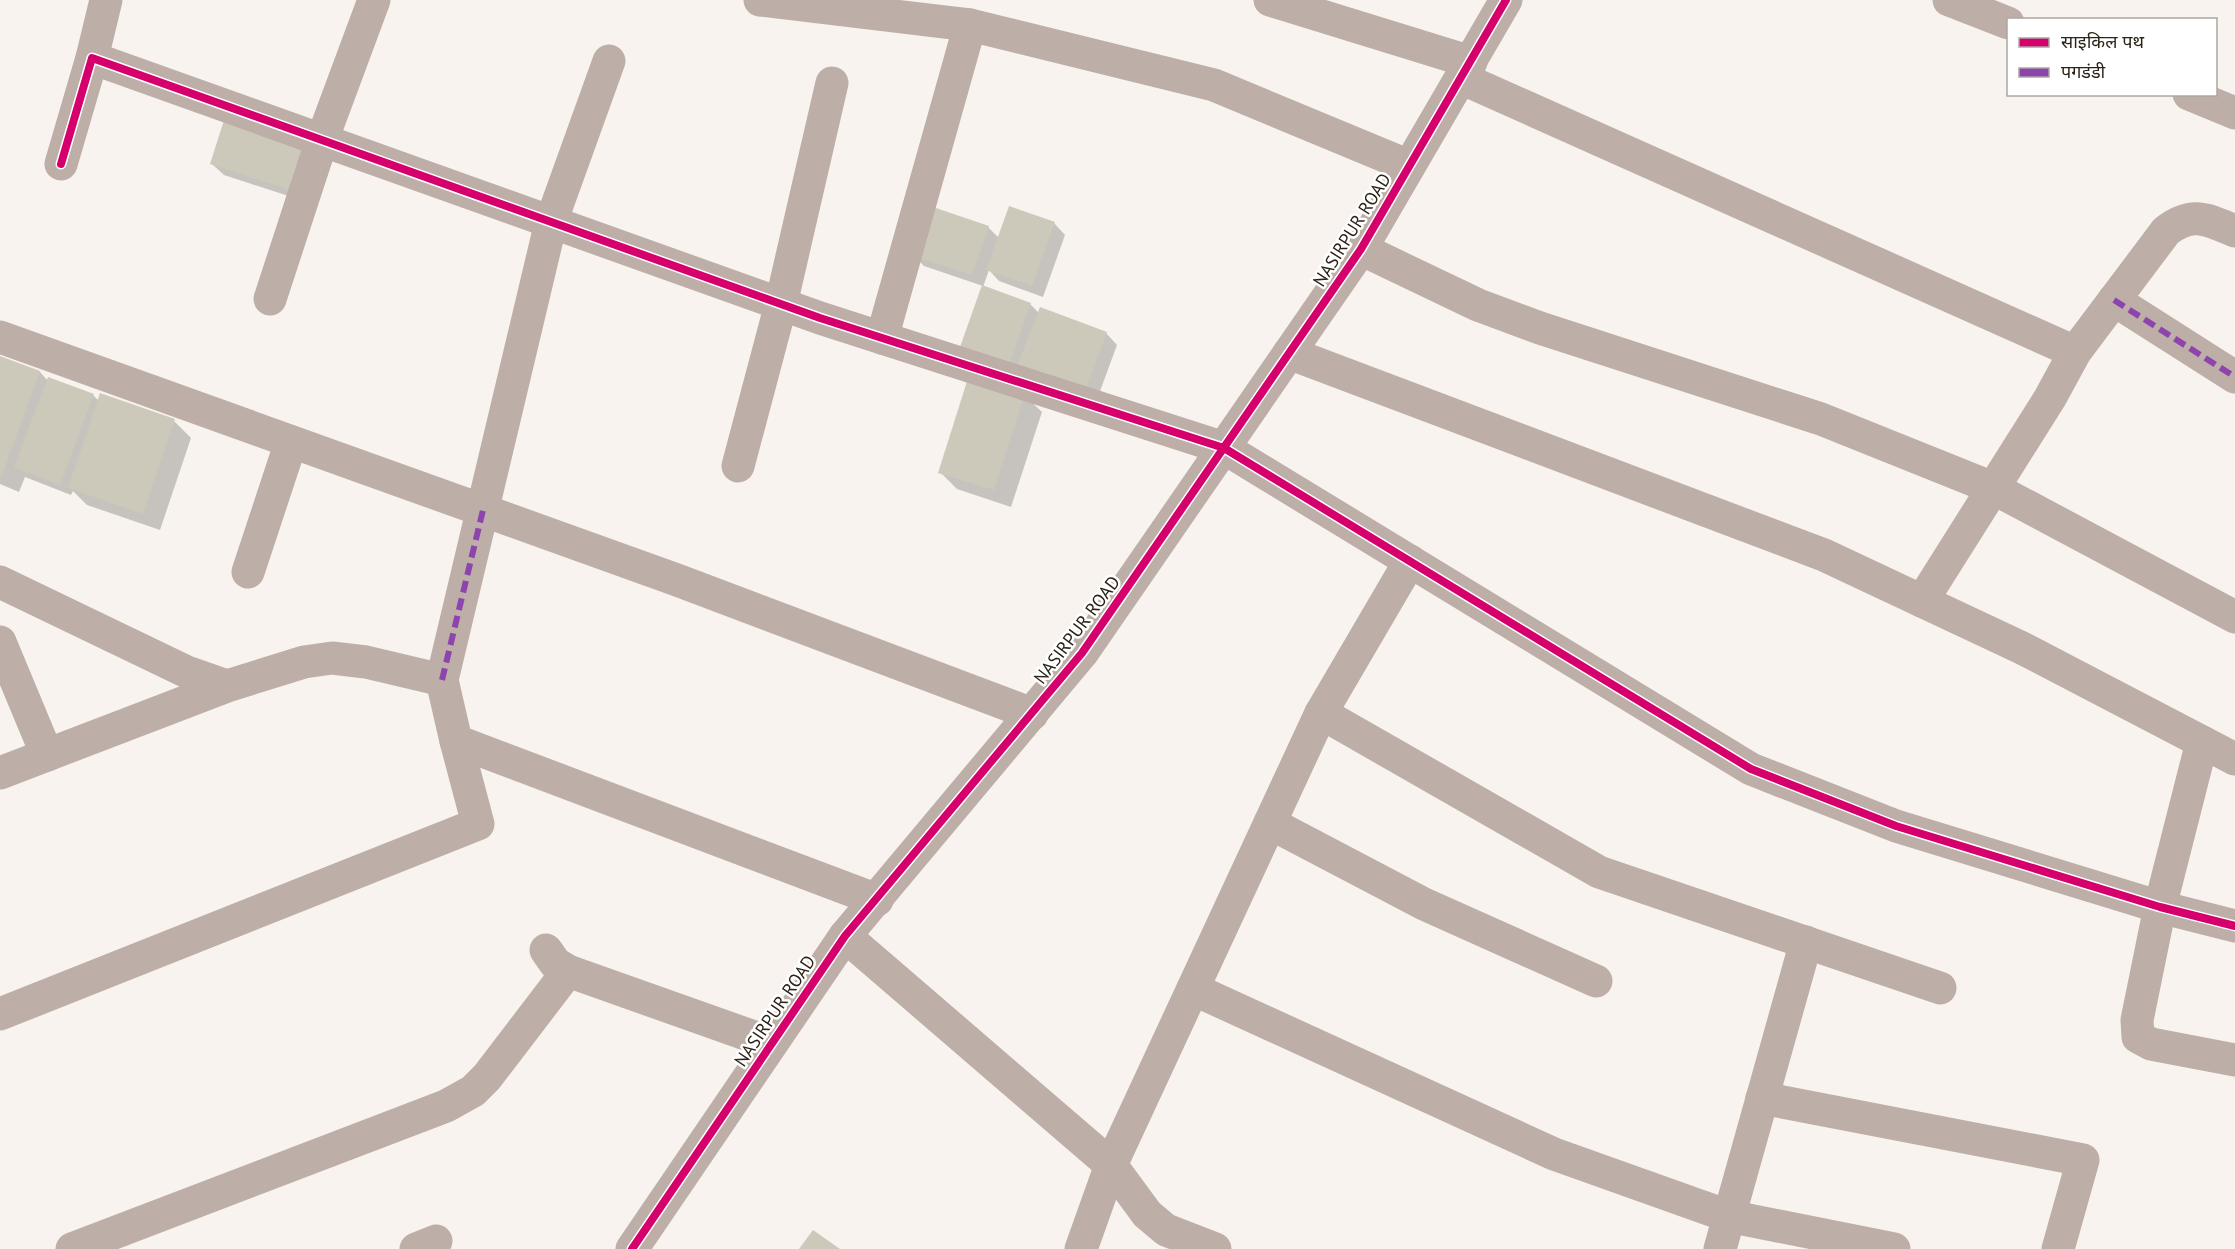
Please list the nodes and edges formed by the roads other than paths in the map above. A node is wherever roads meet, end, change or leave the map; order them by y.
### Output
1 (106, 0) edge
2 (374, 0) edge
3 (760, 0) edge
4 (1270, 0) edge
5 (1506, 0) edge
6 (1949, 0) edge
7 (2007, 23) edge
8 (970, 25) junction
9 (92, 58) junction
10 (609, 61) dead end
11 (1466, 70) junction
12 (832, 83) dead end
13 (2198, 96) edge
14 (2233, 104) edge
15 (322, 140) junction
16 (61, 164) dead end
17 (1410, 166) junction
18 (551, 222) junction
19 (2235, 231) edge
20 (1361, 249) junction
21 (270, 299) dead end
22 (2114, 300) junction
23 (781, 304) junction
24 (0, 338) edge
25 (882, 338) junction
26 (2075, 352) junction
27 (1289, 353) junction
28 (2235, 377) edge
29 (291, 442) junction
30 (1224, 448) junction
31 (738, 466) dead end
32 (1994, 488) junction
33 (483, 510) junction
34 (1410, 561) junction
35 (248, 572) dead end
36 (0, 582) edge
37 (1922, 601) junction
38 (2235, 617) edge
39 (0, 642) edge
40 (442, 680) junction
41 (227, 686) junction
42 (1321, 713) junction
43 (1032, 714) junction
44 (456, 741) junction
45 (2202, 742) junction
46 (47, 755) junction
47 (2235, 759) edge
48 (0, 773) edge
49 (1270, 823) junction
50 (877, 900) junction
51 (2160, 907) junction
52 (2235, 926) edge
53 (845, 936) junction
54 (1806, 942) junction
55 (1596, 981) dead end
56 (1940, 988) dead end
57 (1192, 989) junction
58 (0, 1014) edge
59 (771, 1043) junction
60 (2235, 1060) edge
61 (1762, 1098) junction
62 (1111, 1165) junction
63 (1728, 1216) junction
64 (72, 1249) edge
65 (632, 1249) edge
66 (1082, 1249) edge
67 (1215, 1249) edge
68 (1720, 1249) edge
69 (1894, 1249) edge
70 (2058, 1249) edge

1 - 9 street
2 - 15 street
3 - 8 street
4 - 11 street
5 - 11 street, NASIRPUR ROAD
6 - 7 street
8 - 17 street
8 - 25 street
9 - 15 street
9 - 16 street
10 - 18 street
11 - 17 street, NASIRPUR ROAD
11 - 26 street
12 - 23 street
13 - 14 street
15 - 18 street
15 - 21 street
17 - 20 street, NASIRPUR ROAD
18 - 23 street
18 - 33 street
19 - 22 street
20 - 27 street, NASIRPUR ROAD
20 - 32 street
22 - 26 street
22 - 28 street
23 - 25 street
23 - 31 street
24 - 29 street
25 - 30 street
26 - 32 street
27 - 30 street, NASIRPUR ROAD
27 - 37 street
29 - 33 street
29 - 35 street
30 - 34 street
30 - 43 street, NASIRPUR ROAD
32 - 37 street
32 - 38 street
33 - 40 street
33 - 43 street
34 - 42 street
34 - 51 street
36 - 41 street
37 - 45 street
39 - 46 street
40 - 41 street
40 - 44 street
41 - 46 street
42 - 49 street
42 - 54 street
43 - 50 street, NASIRPUR ROAD
44 - 50 street
44 - 58 street
45 - 47 street
45 - 51 street
46 - 48 street
49 - 55 street
49 - 57 street
50 - 53 street, NASIRPUR ROAD
51 - 52 street
51 - 60 street
53 - 59 street, NASIRPUR ROAD
53 - 62 street
54 - 56 street
54 - 61 street
57 - 62 street
57 - 63 street
59 - 64 street
59 - 65 street, NASIRPUR ROAD
61 - 63 street
61 - 70 street
62 - 66 street
62 - 67 street
63 - 68 street
63 - 69 street

